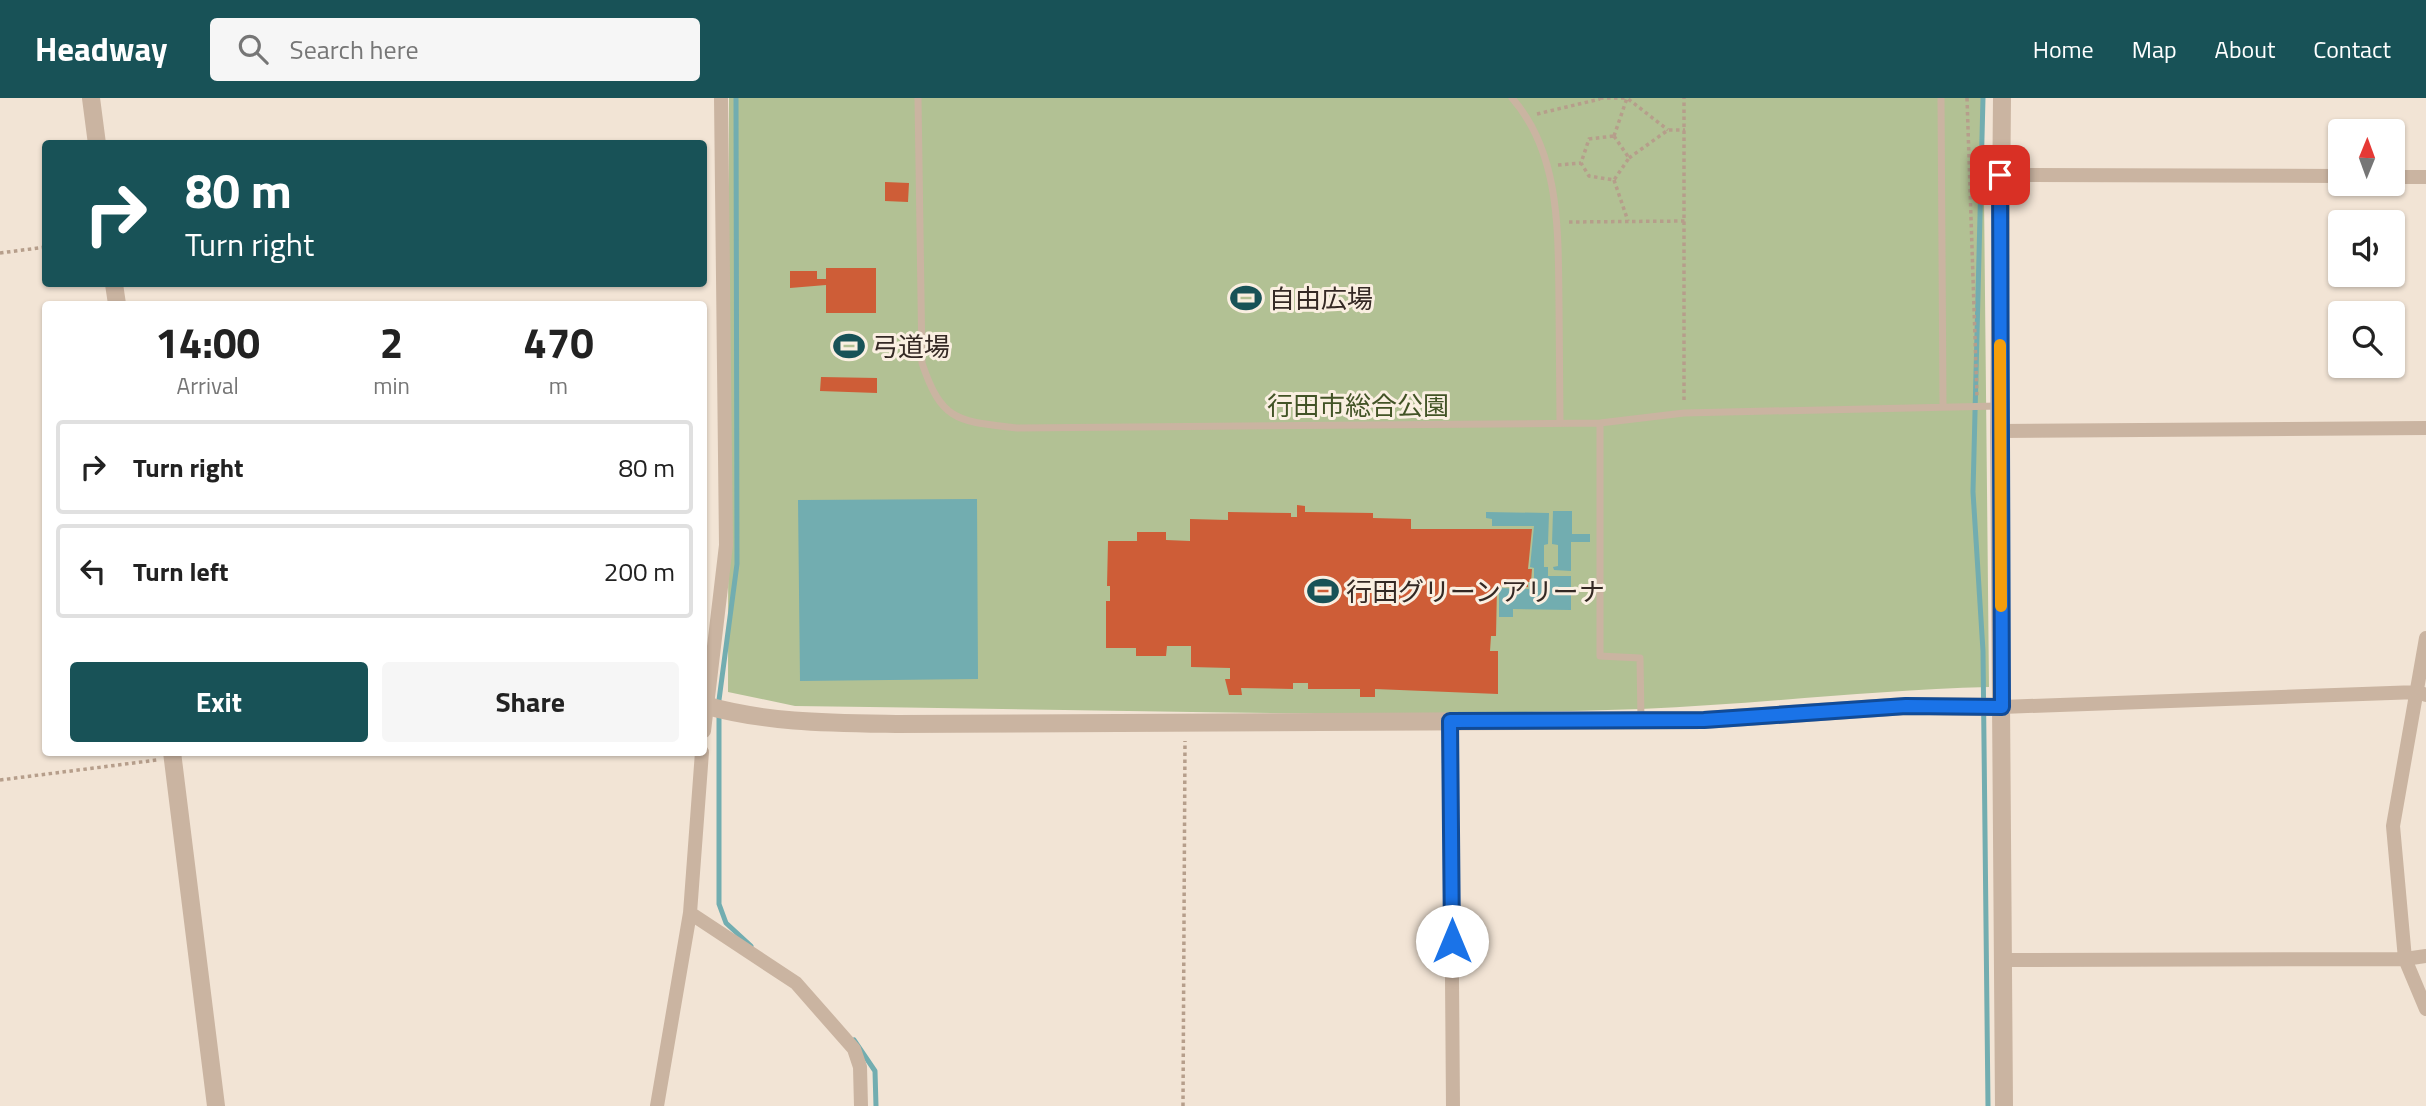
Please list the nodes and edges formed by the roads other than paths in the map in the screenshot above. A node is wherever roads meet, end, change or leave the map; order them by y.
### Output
1 (91, 98) edge
2 (721, 98) edge
3 (918, 98) edge
4 (1512, 98) edge
5 (1941, 98) edge
6 (2001, 98) edge
7 (96, 140) edge
8 (2000, 175) junction
9 (2328, 176) edge
10 (2405, 177) edge
11 (2426, 177) edge
12 (2000, 406) junction
13 (1943, 407) junction
14 (1560, 423) junction
15 (1600, 423) junction
16 (2426, 428) edge
17 (1999, 430) junction
18 (2426, 638) edge
19 (707, 683) edge
20 (2422, 693) edge
21 (707, 706) edge
22 (2002, 707) junction
23 (1642, 720) junction
24 (1450, 721) junction
25 (173, 756) edge
26 (702, 756) edge
27 (690, 913) junction
28 (2426, 956) edge
29 (2405, 959) junction
30 (2004, 960) junction
31 (2426, 1009) edge
32 (216, 1106) edge
33 (657, 1106) edge
34 (861, 1106) edge
35 (1453, 1106) edge
36 (2004, 1106) edge

1 - 7 street
2 - 19 street
3 - 14 lane
4 - 14 lane
5 - 13 lane
6 - 8 street
8 - 9 street
8 - 12 street
10 - 11 street
12 - 13 lane
12 - 17 street
13 - 15 lane
14 - 15 lane
15 - 23 lane
16 - 17 street
17 - 22 street
18 - 20 street
20 - 22 street
20 - 29 street
21 - 24 street
22 - 23 street
22 - 30 street
23 - 24 street
24 - 35 street
25 - 32 street
26 - 27 street
27 - 33 street
27 - 34 street
28 - 29 street
29 - 30 street
29 - 31 street
30 - 36 street

